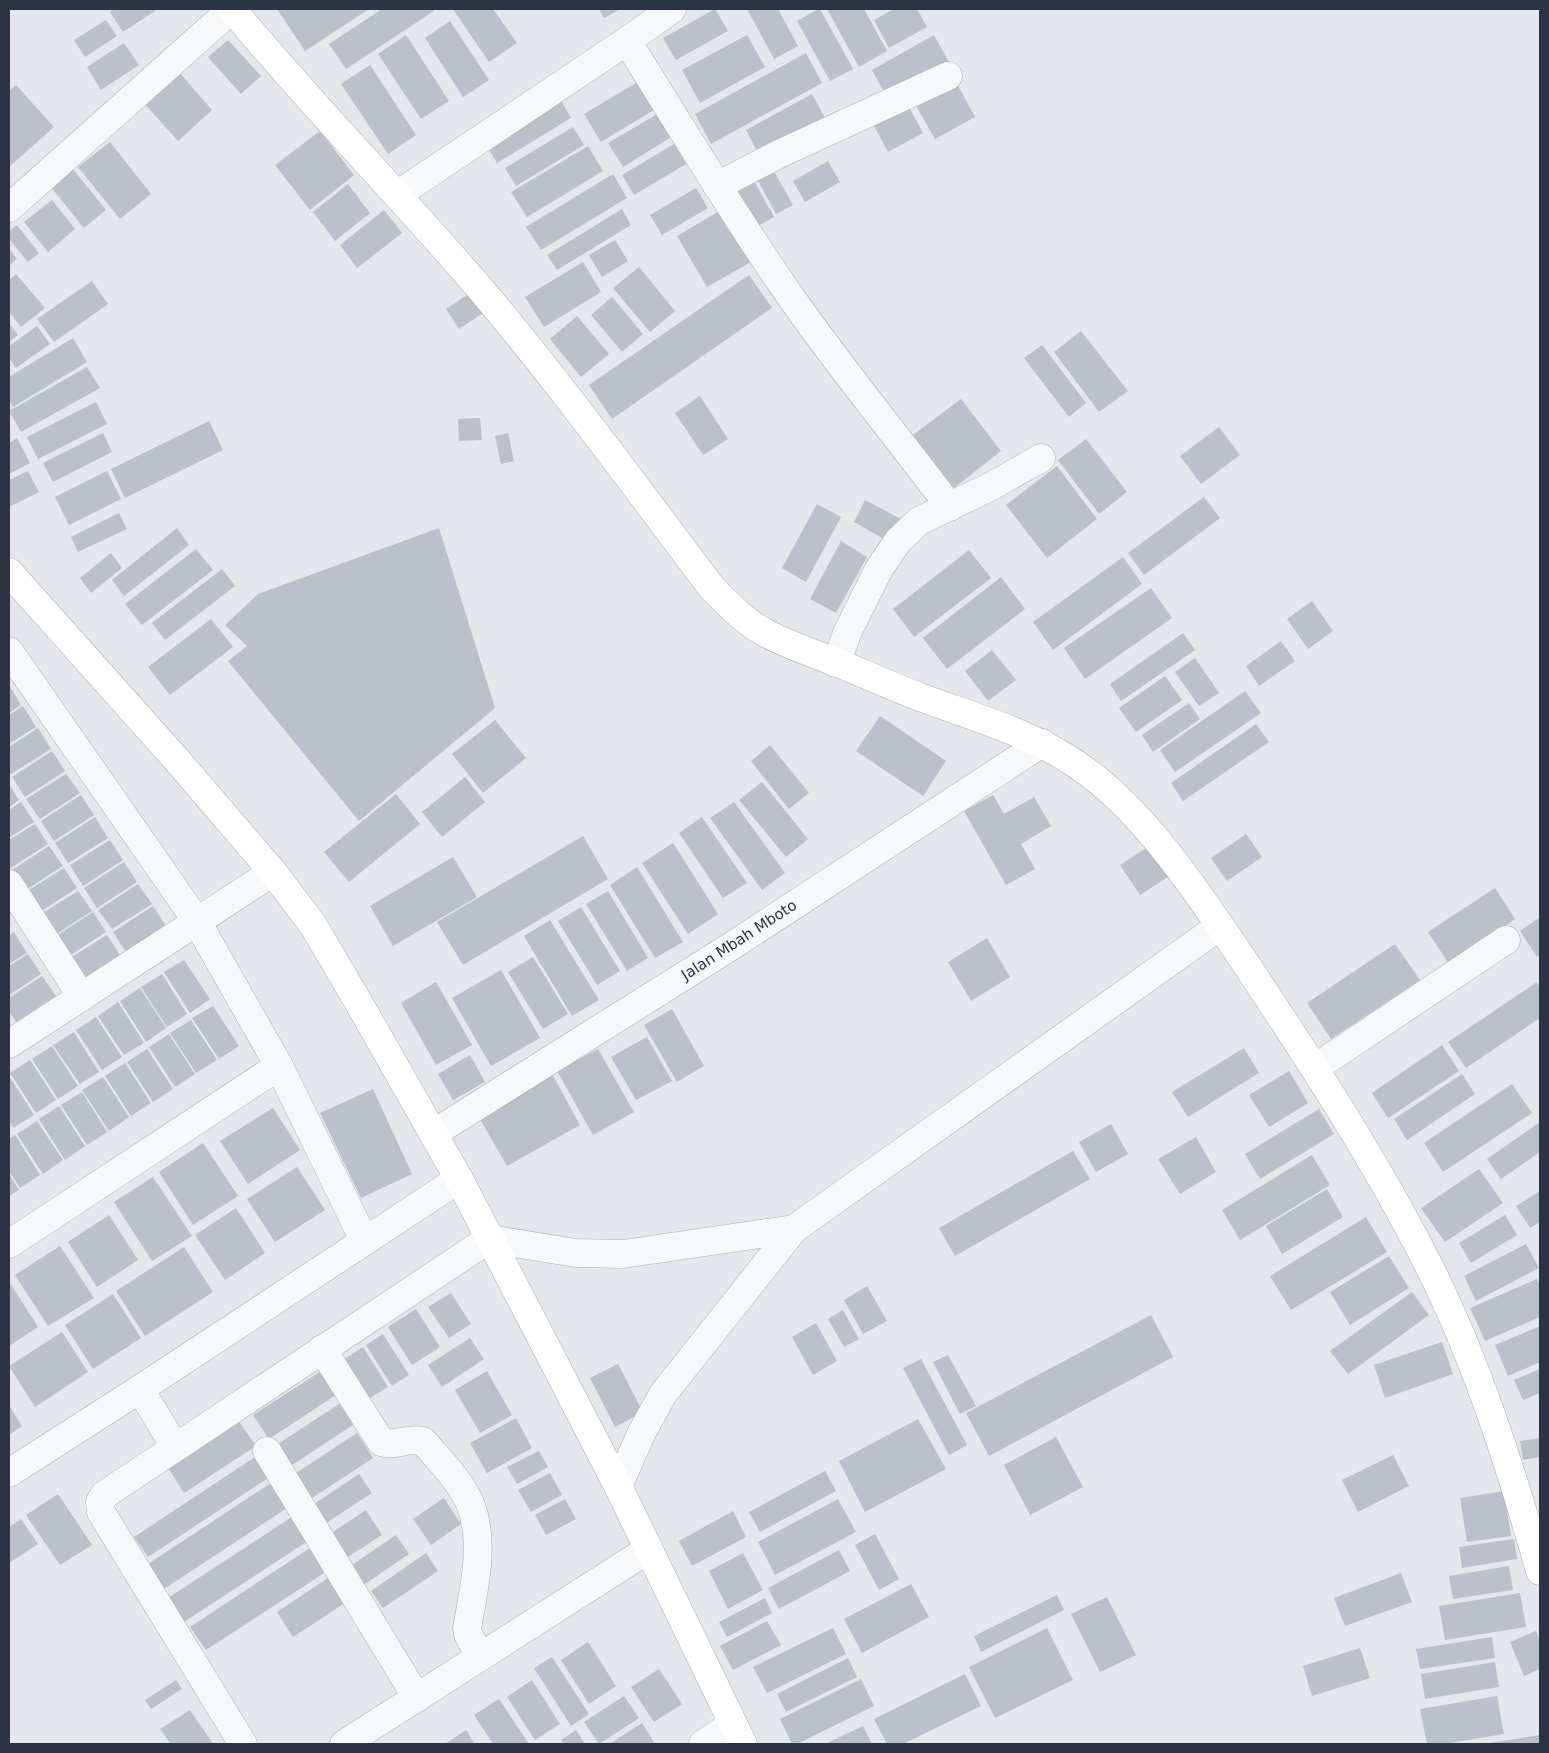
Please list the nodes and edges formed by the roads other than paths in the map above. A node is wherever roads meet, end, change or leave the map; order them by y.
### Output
1 (232, 9) edge
2 (672, 9) edge
3 (627, 41) junction
4 (948, 76) dead end
5 (717, 186) junction
6 (398, 195) junction
7 (9, 208) edge
8 (1041, 458) dead end
9 (950, 507) junction
10 (9, 572) edge
11 (9, 651) edge
12 (836, 663) junction
13 (1042, 743) junction
14 (273, 872) junction
15 (9, 884) edge
16 (196, 920) junction
17 (1220, 926) junction
18 (1506, 940) dead end
19 (82, 997) junction
20 (9, 1044) edge
21 (278, 1066) junction
22 (1316, 1068) junction
23 (434, 1133) junction
24 (459, 1179) junction
25 (794, 1229) junction
26 (489, 1239) junction
27 (364, 1240) junction
28 (9, 1244) edge
29 (322, 1349) junction
30 (140, 1389) junction
31 (175, 1447) junction
32 (266, 1451) dead end
33 (9, 1473) edge
34 (618, 1486) junction
35 (649, 1549) junction
36 (1540, 1571) edge
37 (480, 1657) junction
38 (417, 1698) junction
39 (738, 1734) edge
40 (243, 1744) edge
41 (344, 1744) edge
42 (703, 1744) edge

1 - 6 street
1 - 7 street
2 - 3 street
3 - 5 street
3 - 6 street
4 - 5 street
5 - 9 street
6 - 12 street
8 - 9 street
9 - 12 street
10 - 14 street
11 - 16 street
12 - 13 street
13 - 17 street
13 - 23 street, Jalan Mbah Mboto
14 - 16 street
14 - 23 street
15 - 19 street
16 - 19 street
16 - 21 street
17 - 22 street
17 - 25 street
18 - 22 street
19 - 20 street
21 - 27 street
21 - 28 street
22 - 36 street
23 - 24 street
24 - 26 street
24 - 27 street
25 - 26 street
25 - 34 street
26 - 29 street
26 - 34 street
27 - 30 street
29 - 31 street
29 - 37 street
30 - 31 street
30 - 33 street
31 - 40 street
32 - 38 street
34 - 35 street
35 - 37 street
35 - 39 street
37 - 38 street
38 - 41 street
39 - 42 street

